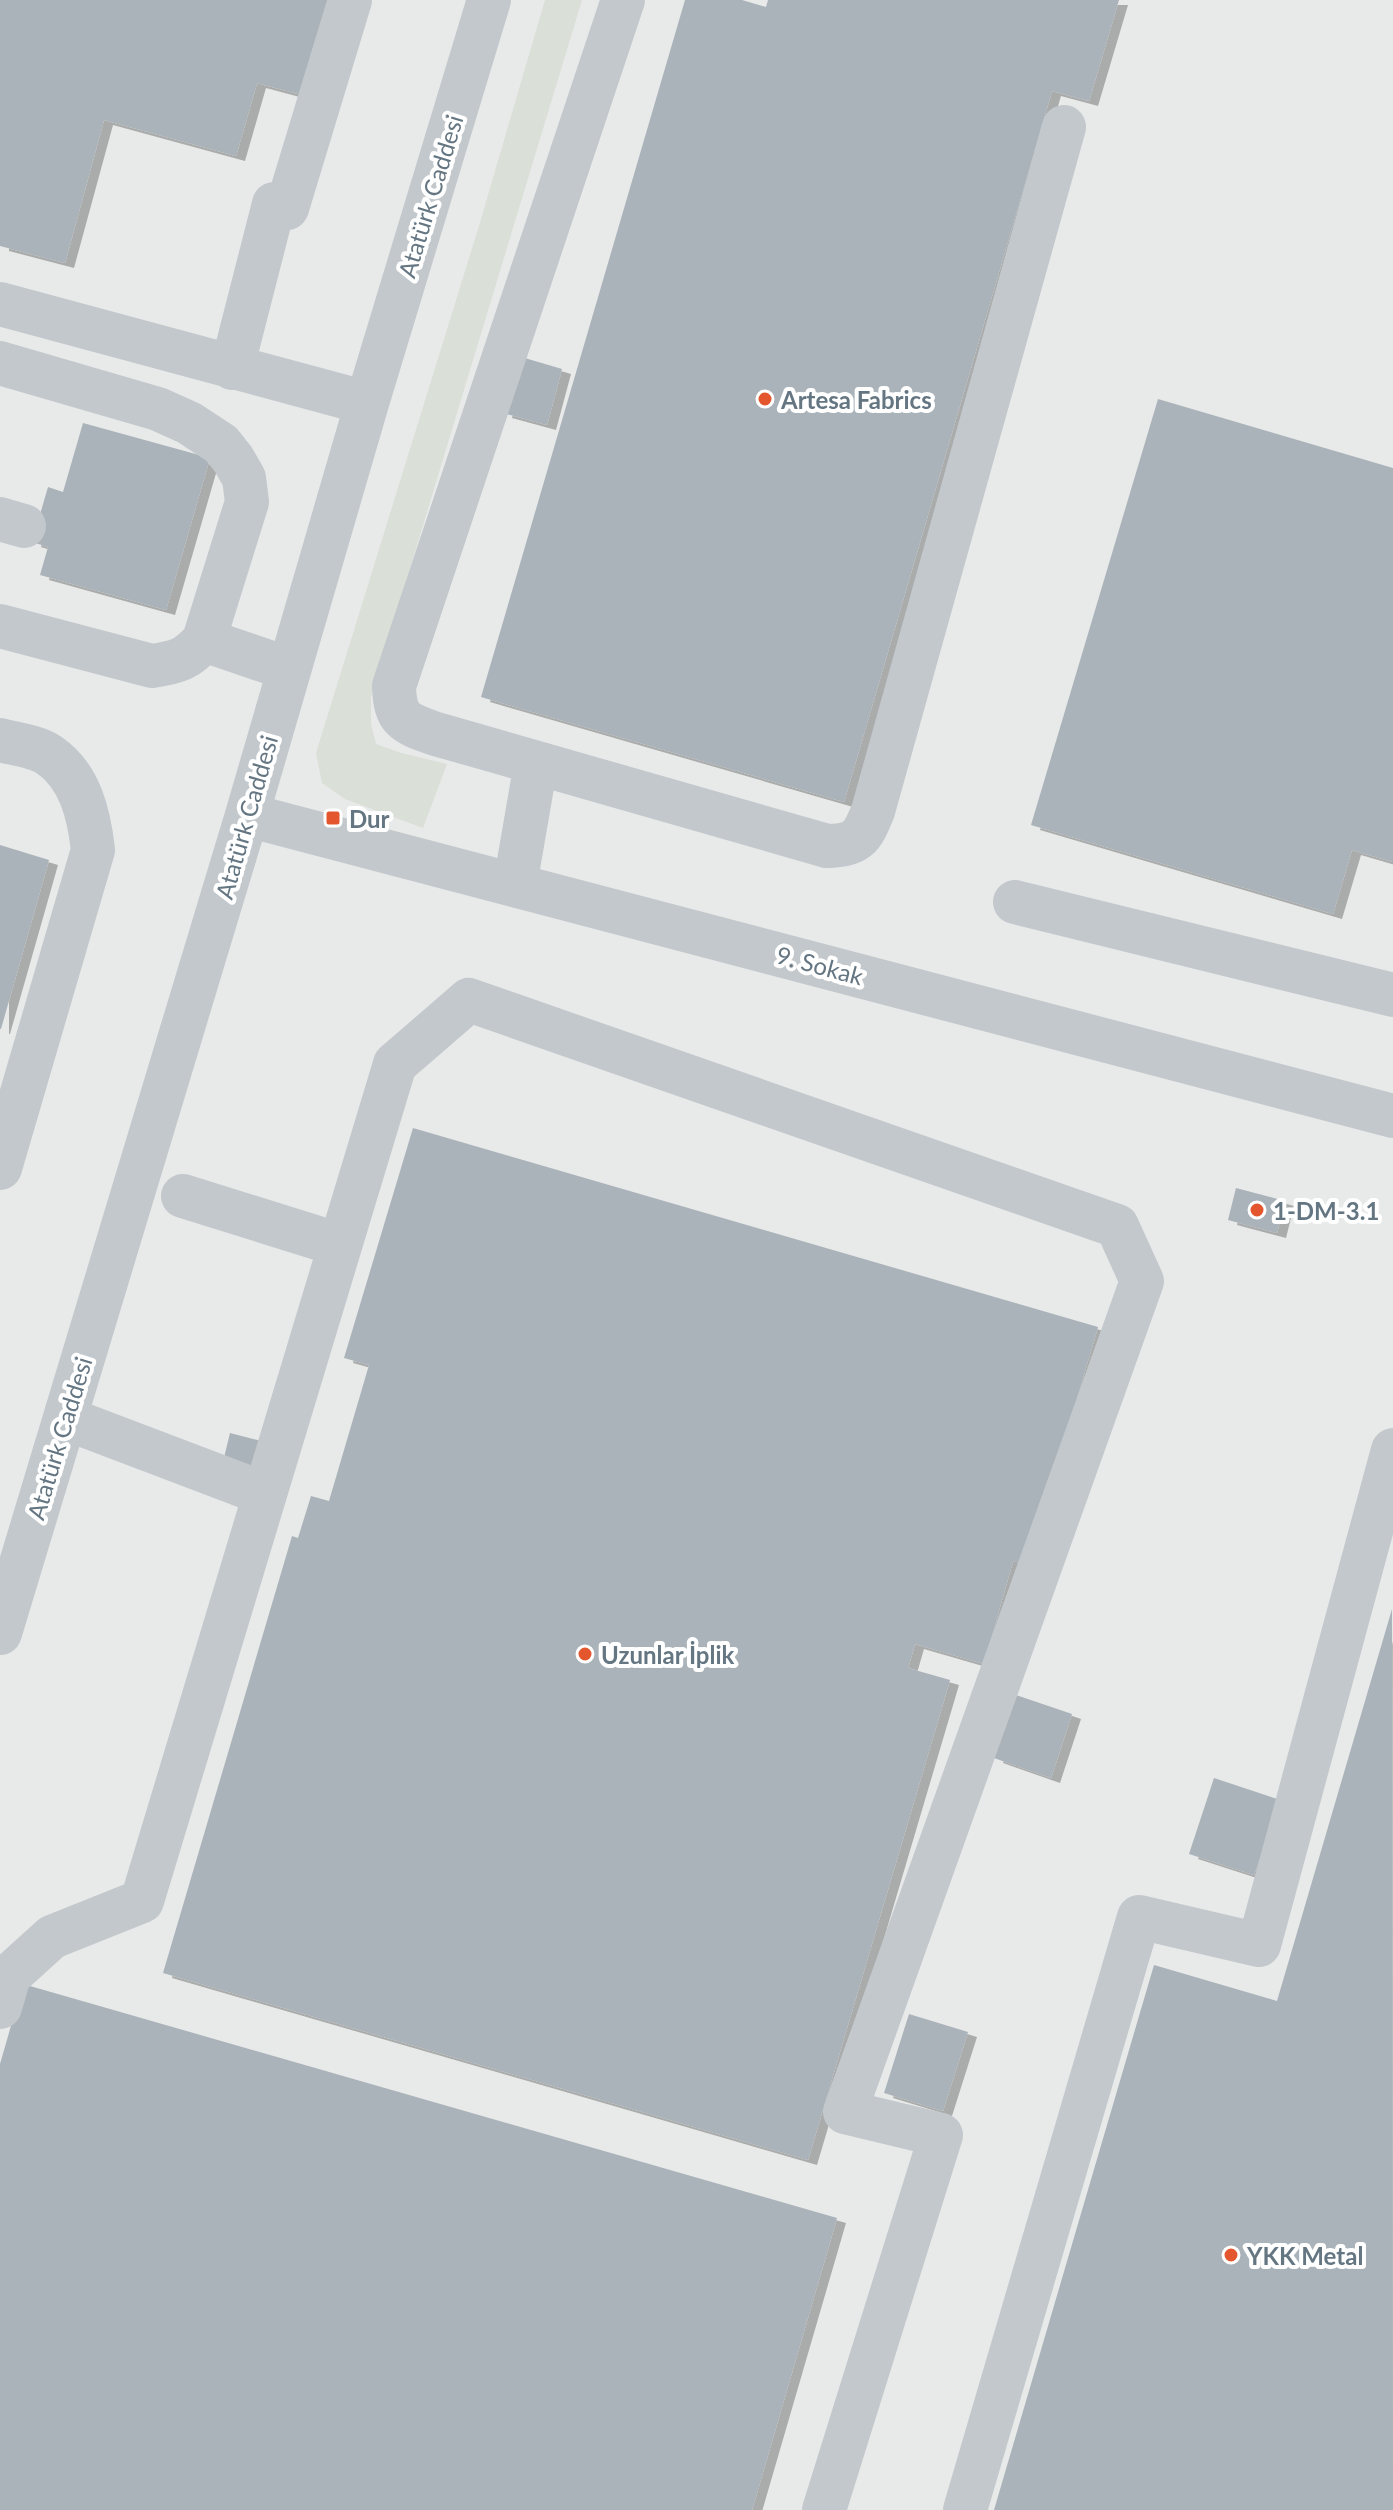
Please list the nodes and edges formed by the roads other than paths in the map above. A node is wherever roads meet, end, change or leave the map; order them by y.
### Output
1 (350, 0) edge
2 (489, 0) edge
3 (623, 0) edge
4 (1064, 127) dead end
5 (0, 304) edge
6 (0, 363) edge
7 (232, 368) junction
8 (367, 403) junction
9 (0, 626) edge
10 (204, 640) junction
11 (289, 669) junction
12 (0, 740) edge
13 (536, 763) junction
14 (247, 815) junction
15 (515, 885) junction
16 (1015, 902) dead end
17 (1393, 995) edge
18 (1393, 1116) edge
19 (0, 1168) edge
20 (183, 1196) dead end
21 (340, 1245) junction
22 (65, 1418) junction
23 (1393, 1450) edge
24 (265, 1494) junction
25 (0, 1633) edge
26 (0, 2007) edge
27 (824, 2510) edge
28 (965, 2510) edge

1 - 7 street
2 - 8 street, Atatürk Caddesi
3 - 13 street
4 - 13 street
5 - 7 street
6 - 10 street
7 - 8 street
8 - 11 street, Atatürk Caddesi
9 - 10 street
10 - 11 street
11 - 14 street, Atatürk Caddesi
12 - 19 street
13 - 15 street
14 - 15 street, 9. Sokak
14 - 22 street, Atatürk Caddesi
15 - 18 street, 9. Sokak
16 - 17 street
20 - 21 street
21 - 24 street
21 - 27 street
22 - 24 street
22 - 25 street, Atatürk Caddesi
23 - 28 street
24 - 26 street

